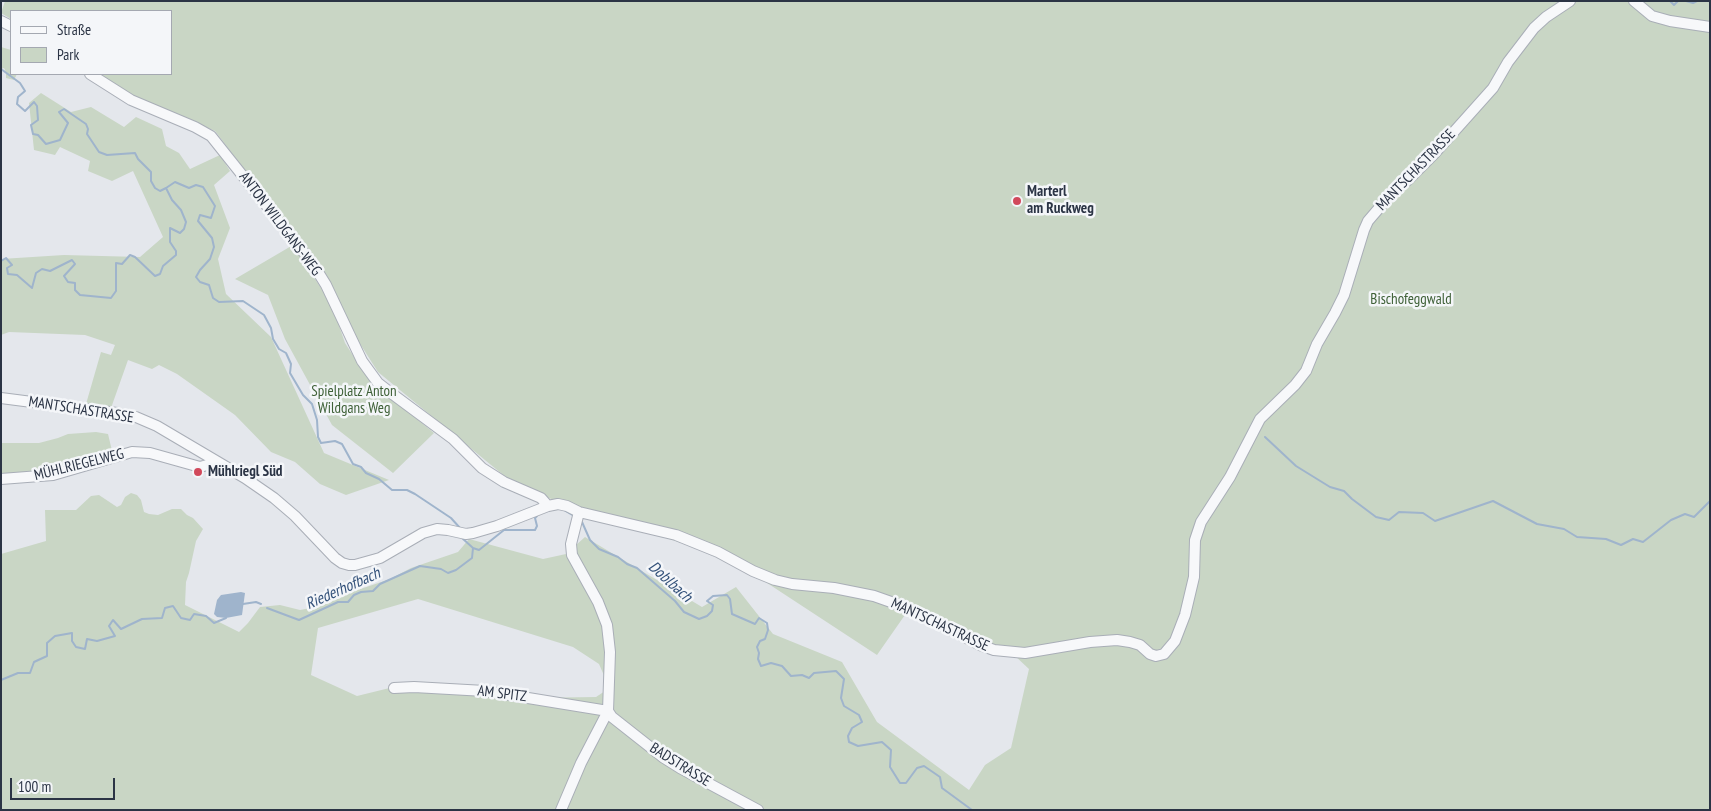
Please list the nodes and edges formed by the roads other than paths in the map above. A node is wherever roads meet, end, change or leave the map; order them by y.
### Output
1 (1570, 1) edge
2 (1634, 1) edge
3 (1710, 27) edge
4 (92, 75) edge
5 (1, 398) edge
6 (214, 461) junction
7 (1, 479) edge
8 (548, 506) junction
9 (579, 512) junction
10 (394, 688) dead end
11 (608, 711) junction
12 (561, 810) edge
13 (758, 810) edge

1 - 9 street, MANTSCHASTRASSE
2 - 3 street
4 - 8 street, ANTON WILDGANS-WEG
5 - 6 street, MANTSCHASTRASSE
6 - 7 street, MÜHLRIEGELWEG
6 - 8 street, MANTSCHASTRASSE
8 - 9 street, MANTSCHASTRASSE
9 - 11 street
10 - 11 street, AM SPITZ
11 - 12 street
11 - 13 street, BADSTRASSE

